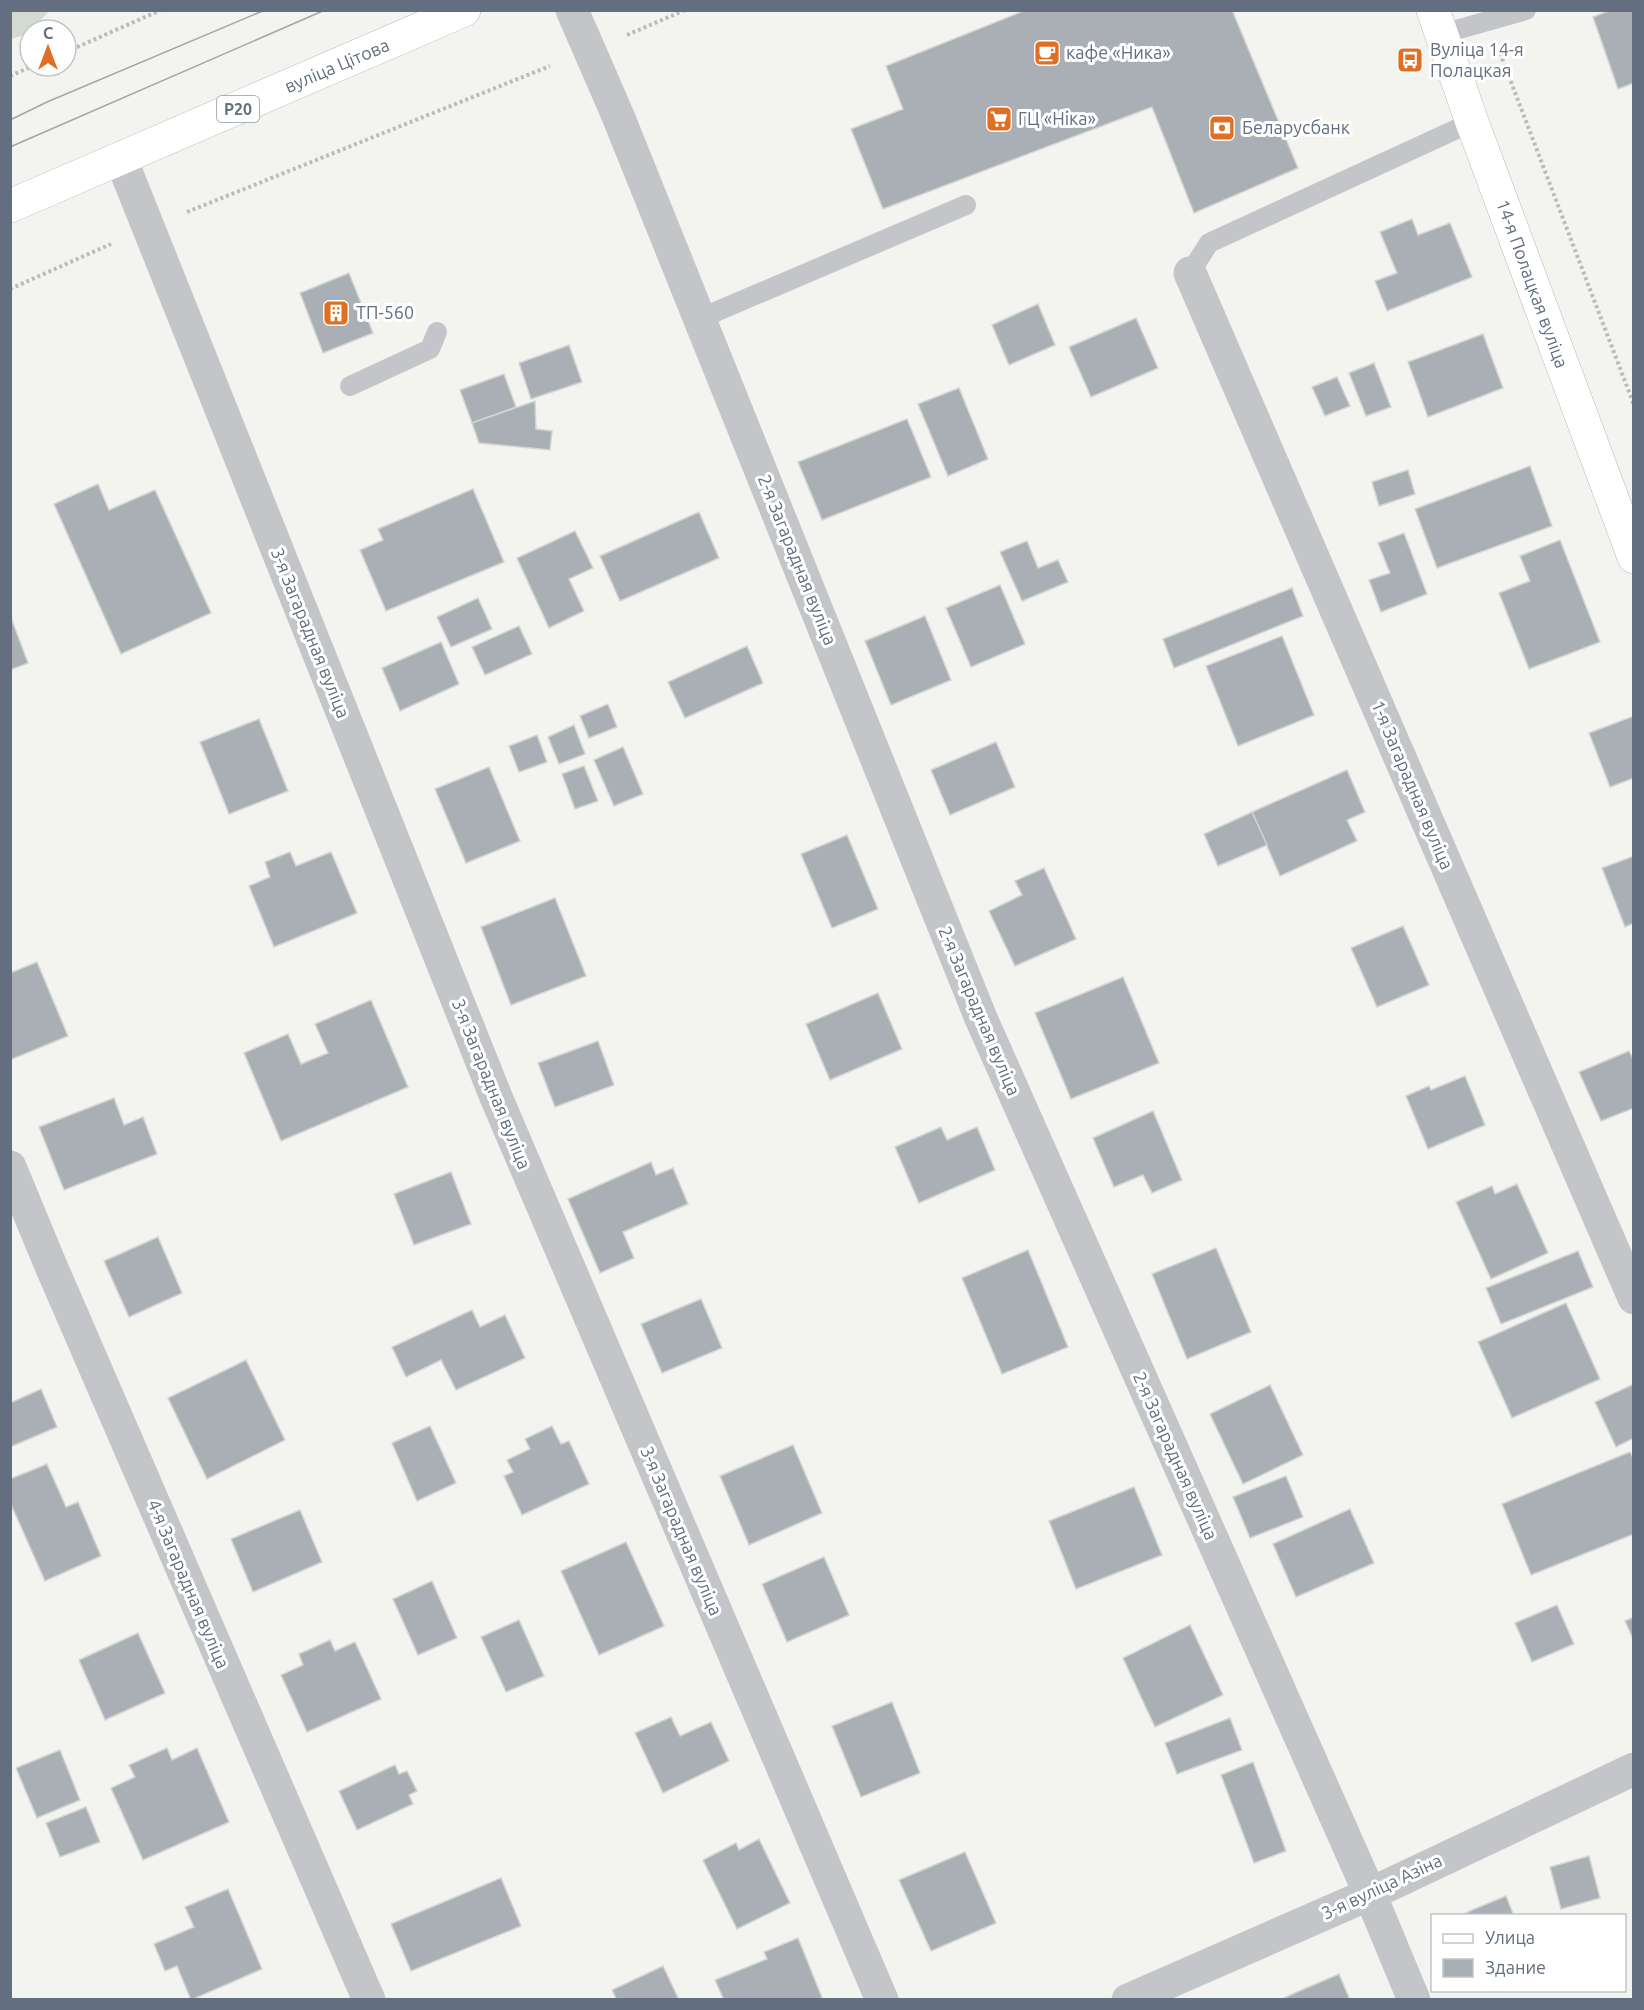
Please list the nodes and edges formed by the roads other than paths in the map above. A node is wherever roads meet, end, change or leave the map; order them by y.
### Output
1 (465, 10) edge
2 (572, 10) edge
3 (1526, 10) edge
4 (1438, 22) edge
5 (1472, 122) junction
6 (121, 159) junction
7 (966, 205) dead end
8 (10, 206) edge
9 (1190, 273) joint
10 (699, 319) junction
11 (437, 332) dead end
12 (350, 386) dead end
13 (1634, 556) edge
14 (10, 1167) edge
15 (1634, 1298) edge
16 (1634, 1769) edge
17 (1370, 1894) junction
18 (369, 2000) edge
19 (882, 2000) edge
20 (1128, 2000) edge
21 (1414, 2000) edge

1 - 6 main road, вуліца Цітова / Р20
2 - 10 street, 2-я Загарадная вуліца
3 - 4 lane
4 - 5 main road, 14-я Полацкая вуліца
5 - 9 lane
5 - 13 main road, 14-я Полацкая вуліца
6 - 8 main road, вуліца Цітова / Р20
6 - 19 street, 3-я Загарадная вуліца
7 - 10 lane
9 - 15 street, 1-я Загарадная вуліца
10 - 17 street, 2-я Загарадная вуліца
11 - 12 lane
14 - 18 street, 4-я Загарадная вуліца
16 - 17 street, 3-я вуліца Азіна
17 - 20 street, 3-я вуліца Азіна
17 - 21 street, 2-я Загарадная вуліца

